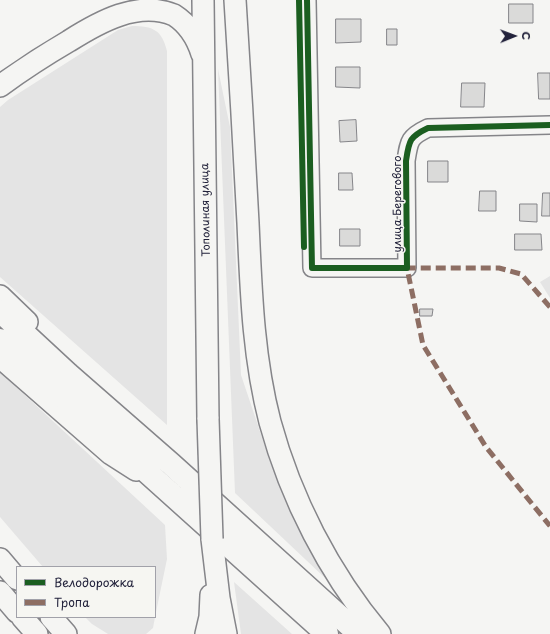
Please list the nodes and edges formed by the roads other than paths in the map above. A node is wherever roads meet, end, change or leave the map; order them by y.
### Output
1 (121, 0) edge
2 (203, 0) edge
3 (235, 0) edge
4 (307, 0) edge
5 (80, 34) junction
6 (204, 63) junction
7 (23, 68) junction
8 (0, 79) edge
9 (0, 86) edge
10 (550, 125) edge
11 (0, 296) edge
12 (0, 311) edge
13 (0, 340) edge
14 (0, 357) edge
15 (68, 374) junction
16 (159, 483) junction
17 (0, 559) edge
18 (16, 578) edge
19 (215, 589) junction
20 (0, 592) edge
21 (291, 602) junction
22 (16, 611) edge
23 (23, 618) edge
24 (52, 618) edge
25 (37, 634) edge
26 (66, 634) edge
27 (206, 634) edge
28 (226, 634) edge
29 (313, 634) edge
30 (327, 634) edge
31 (359, 634) edge
32 (380, 634) edge

1 - 5 main road
2 - 6 main road, Тополиная улица
3 - 32 main road
4 - 10 street, улица Берегового
5 - 6 main road
5 - 7 main road
6 - 19 main road, Тополиная улица, bridge
7 - 8 main road
7 - 9 main road
11 - 15 main road
12 - 15 highway
13 - 16 highway
14 - 16 main road
15 - 31 highway
16 - 21 highway
17 - 18 main road
19 - 27 main road
19 - 28 main road
20 - 22 main road
21 - 29 street
21 - 30 highway
23 - 25 main road
24 - 26 main road

